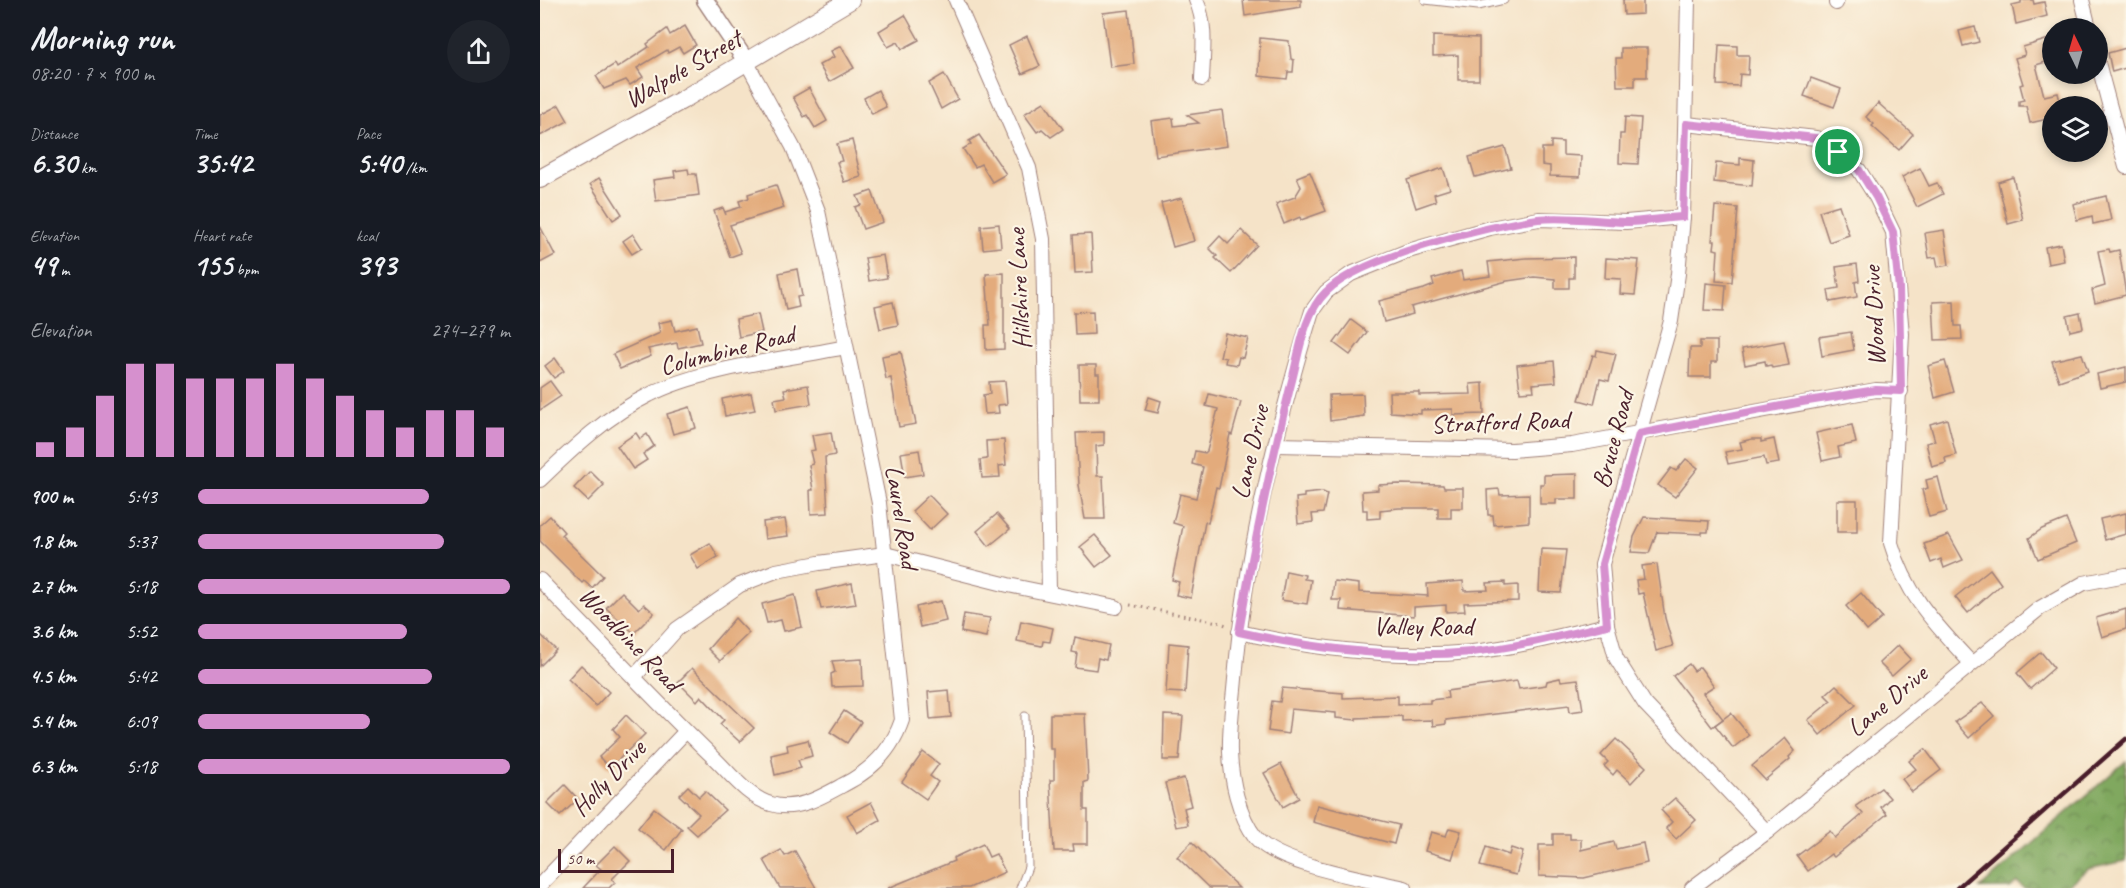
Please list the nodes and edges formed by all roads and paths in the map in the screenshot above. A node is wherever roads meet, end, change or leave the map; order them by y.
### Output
1 (705, 0) edge
2 (850, 0) edge
3 (956, 0) edge
4 (1196, 0) edge
5 (1425, 0) edge
6 (1504, 0) edge
7 (1688, 0) edge
8 (2082, 0) edge
9 (2086, 18) edge
10 (746, 61) junction
11 (1202, 79) dead end
12 (2104, 84) edge
13 (1686, 124) junction
14 (2126, 166) edge
15 (540, 179) edge
16 (1683, 217) junction
17 (846, 347) junction
18 (1901, 391) junction
19 (1639, 434) junction
20 (1276, 445) junction
21 (540, 480) edge
22 (885, 554) junction
23 (2126, 576) edge
24 (540, 580) edge
25 (1049, 591) junction
26 (1116, 607) joint
27 (1607, 625) junction
28 (1239, 632) junction
29 (1971, 663) junction
30 (634, 677) junction
31 (1025, 716) dead end
32 (686, 731) junction
33 (1767, 832) junction
34 (540, 885) edge
35 (1020, 888) edge
36 (1405, 888) edge
37 (1692, 888) edge

1 - 10 street
2 - 10 main road, Walpole Street
3 - 25 street, Hillshire Lane
4 - 11 street
5 - 6 lane
7 - 13 street, Bruce Road
8 - 9 street
10 - 15 main road, Walpole Street
10 - 17 street, Laurel Road
12 - 14 street
13 - 16 street, Bruce Road
13 - 18 street, Wood Drive
16 - 19 street, Bruce Road
16 - 20 street, Lane Drive
17 - 21 street, Columbine Road
17 - 22 street, Laurel Road
18 - 19 street, Stratford Road
18 - 29 street, Wood Drive
19 - 20 street, Stratford Road
19 - 27 street, Bruce Road
20 - 28 street, Lane Drive
22 - 25 street
22 - 30 street
22 - 32 street, Laurel Road
23 - 29 street, Lane Drive
24 - 30 street, Woodbine Road
25 - 26 street
26 - 28 path
27 - 28 street, Valley Road
27 - 33 street, Bruce Road
28 - 36 street, Lane Drive
29 - 33 street, Lane Drive
30 - 32 street, Woodbine Road
31 - 35 lane
32 - 34 street, Holly Drive
33 - 37 street, Lane Drive

